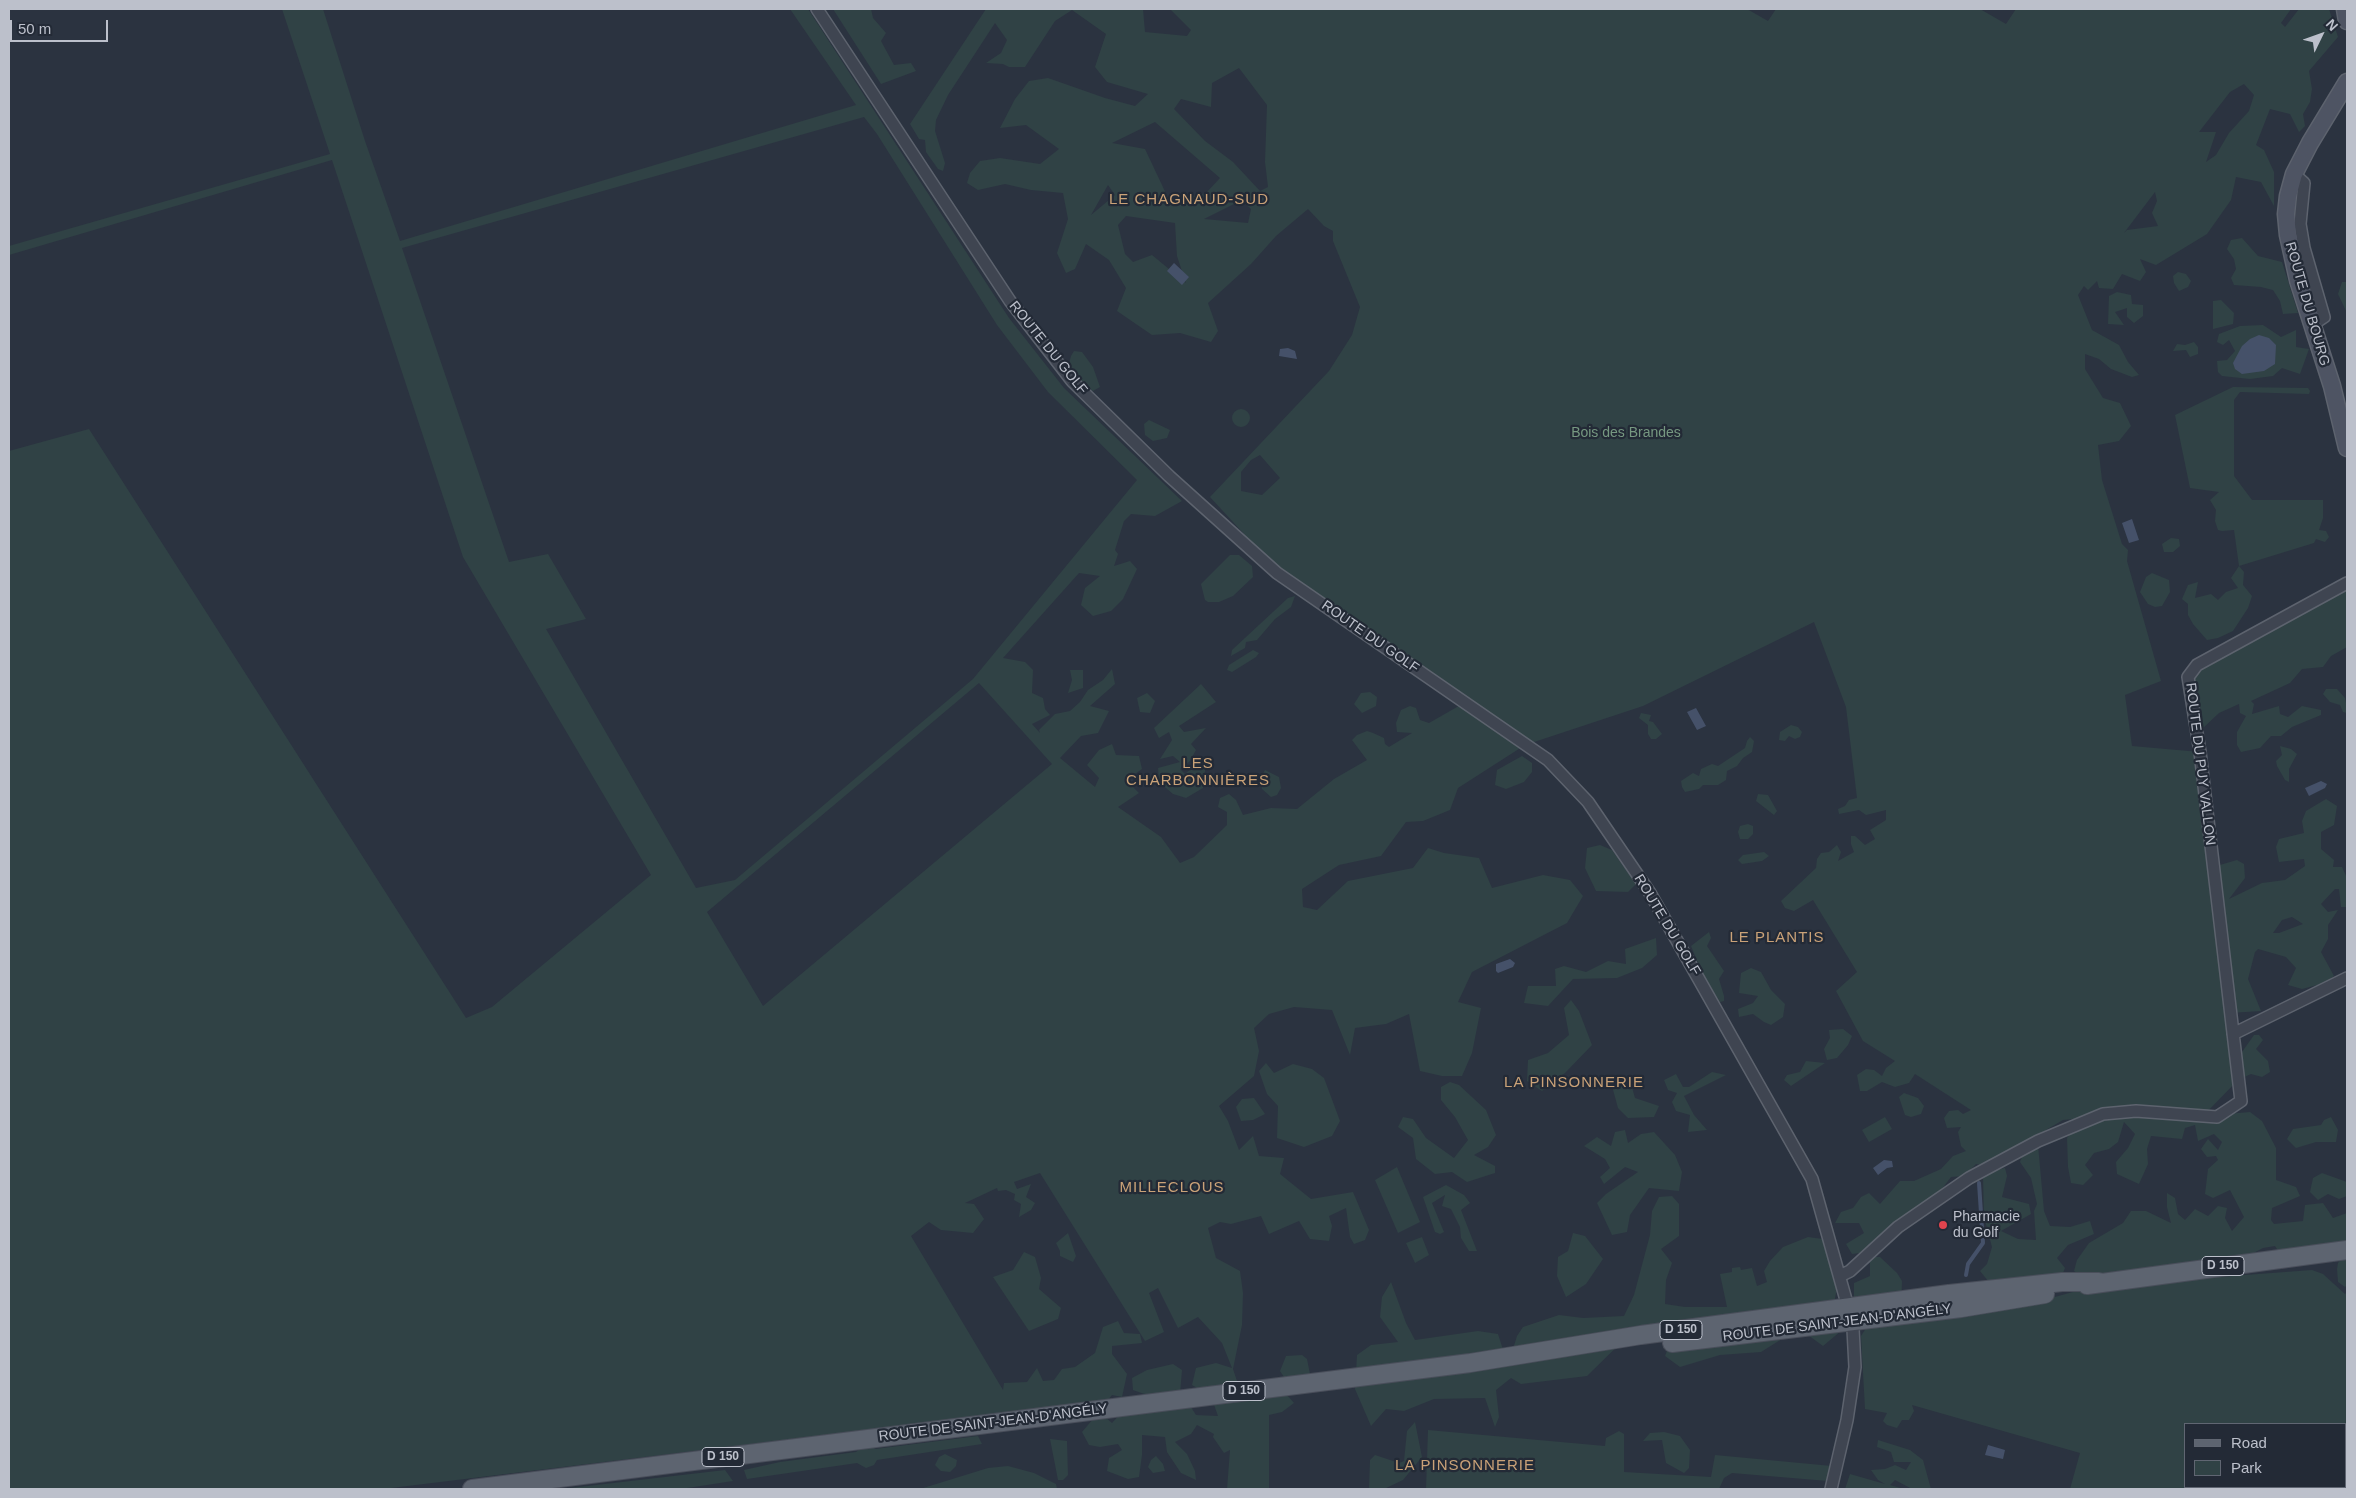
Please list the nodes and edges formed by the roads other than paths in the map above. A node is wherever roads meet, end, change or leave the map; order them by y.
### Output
1 (817, 9) edge
2 (2345, 9) edge
3 (2347, 21) edge
4 (2347, 82) edge
5 (2342, 409) edge
6 (2347, 448) edge
7 (2347, 583) edge
8 (2347, 978) edge
9 (2233, 1034) junction
10 (2347, 1250) edge
11 (1840, 1276) junction
12 (1850, 1314) junction
13 (472, 1489) edge
14 (1831, 1489) edge

1 - 11 street, ROUTE DU GOLF
2 - 3 street
4 - 5 street, ROUTE DU BOURG
5 - 6 street, ROUTE DU BOURG
7 - 9 street, ROUTE DU PUY VALLON
8 - 9 street
9 - 11 street, ROUTE DU PUY VALLON
10 - 12 main road, ROUTE DE SAINT-JEAN-D'ANGÉLY / D 150
11 - 12 street, ROUTE DU GOLF
12 - 13 main road, ROUTE DE SAINT-JEAN-D'ANGÉLY / D 150
12 - 14 street, ROUTE DU GOLF

